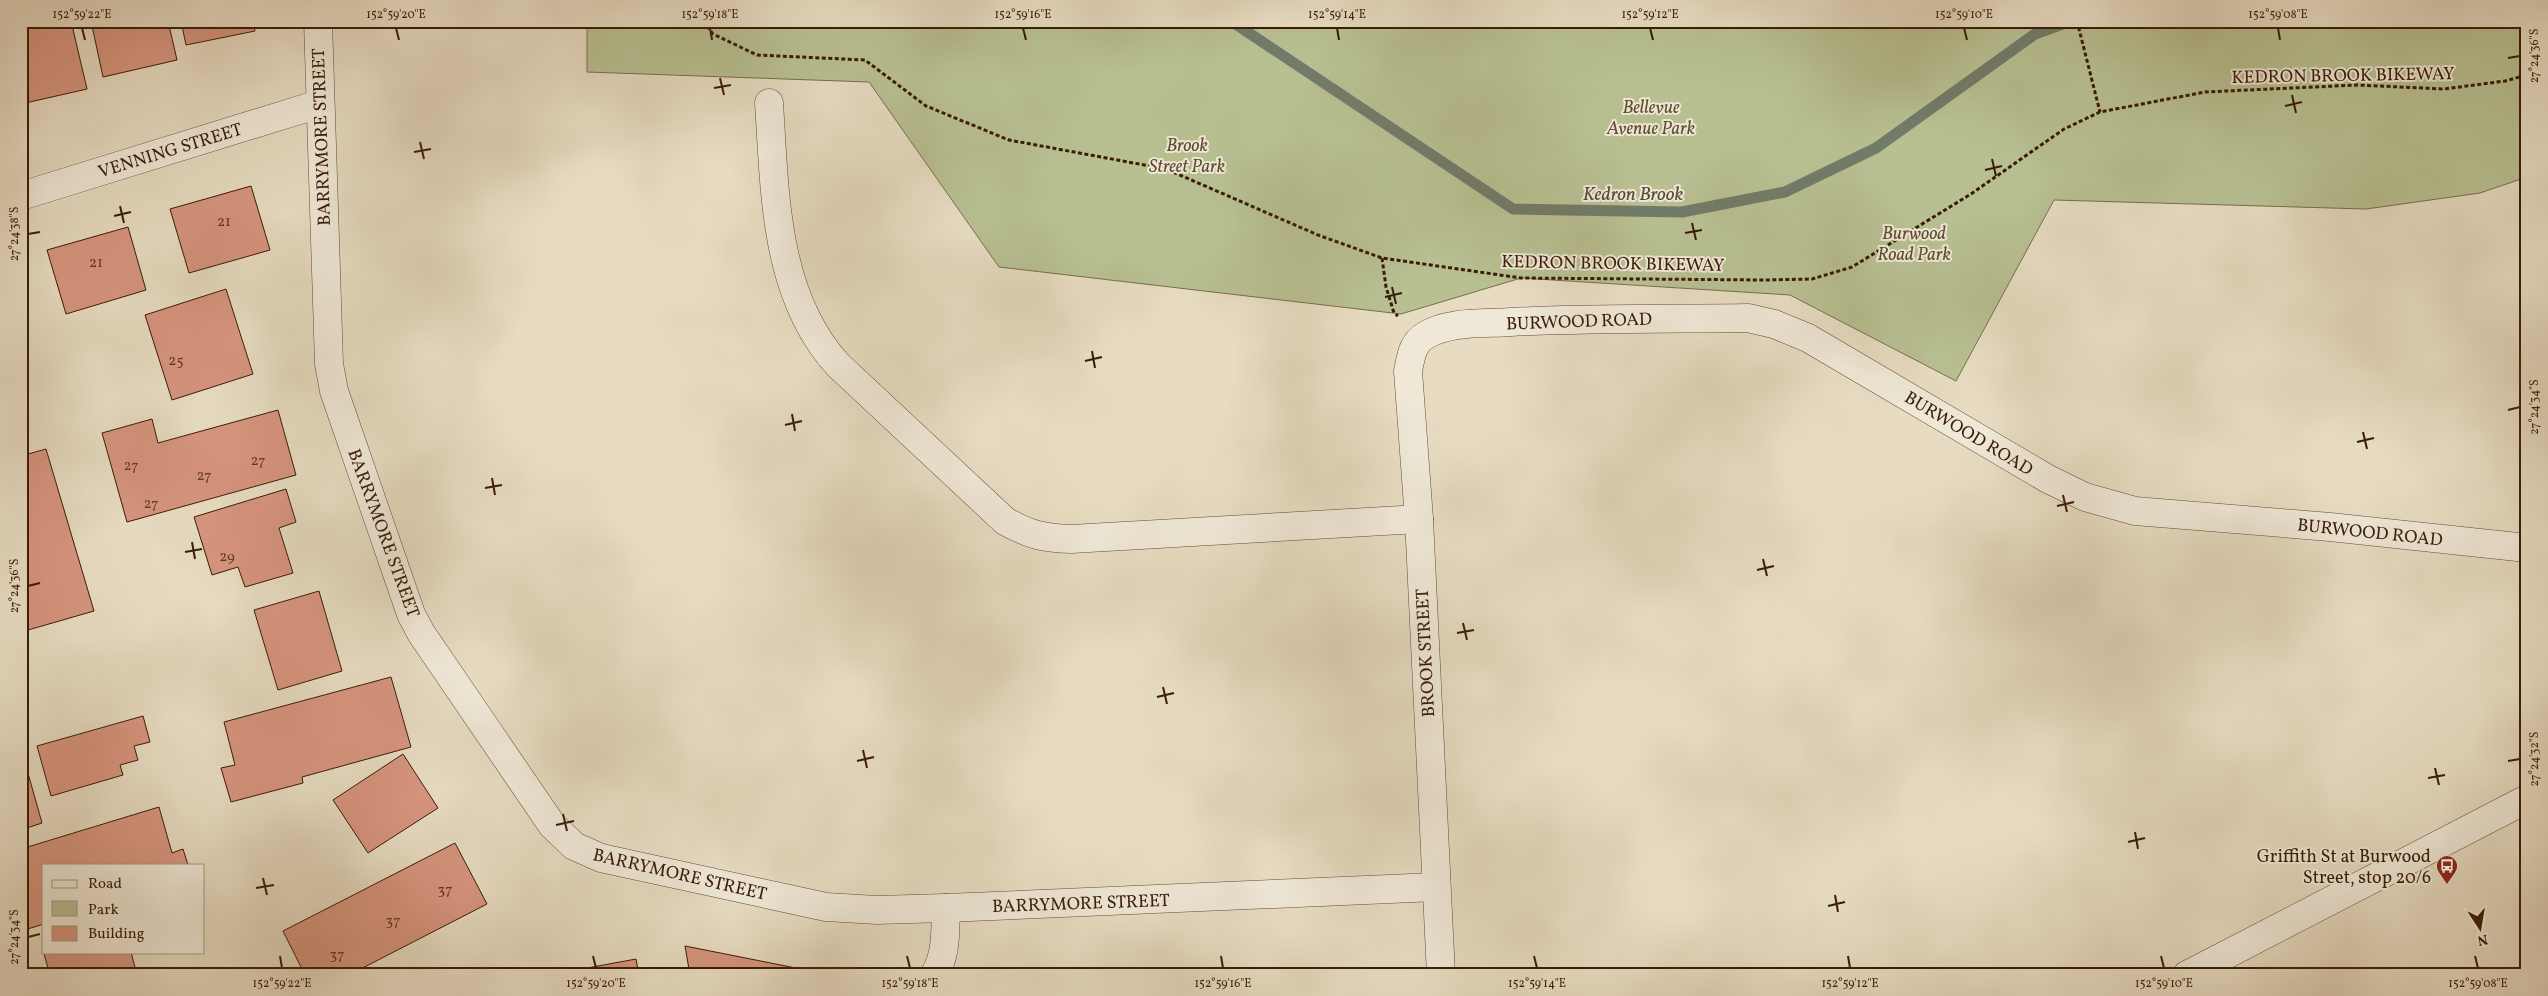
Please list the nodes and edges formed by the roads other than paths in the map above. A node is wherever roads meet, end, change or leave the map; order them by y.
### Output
1 (318, 21) edge
2 (769, 103) dead end
3 (319, 104) junction
4 (21, 196) edge
5 (1423, 336) joint
6 (1419, 519) junction
7 (2527, 548) edge
8 (2527, 799) edge
9 (1436, 887) junction
10 (946, 908) junction
11 (934, 975) edge
12 (1441, 975) edge
13 (2187, 975) edge

1 - 3 street, BARRYMORE STREET
2 - 6 street
3 - 4 street, VENNING STREET
3 - 10 street, BARRYMORE STREET
5 - 6 street, BROOK STREET
5 - 7 street, BURWOOD ROAD
6 - 9 street, BROOK STREET
8 - 13 street
9 - 10 street, BARRYMORE STREET
9 - 12 street, BROOK STREET
10 - 11 street

